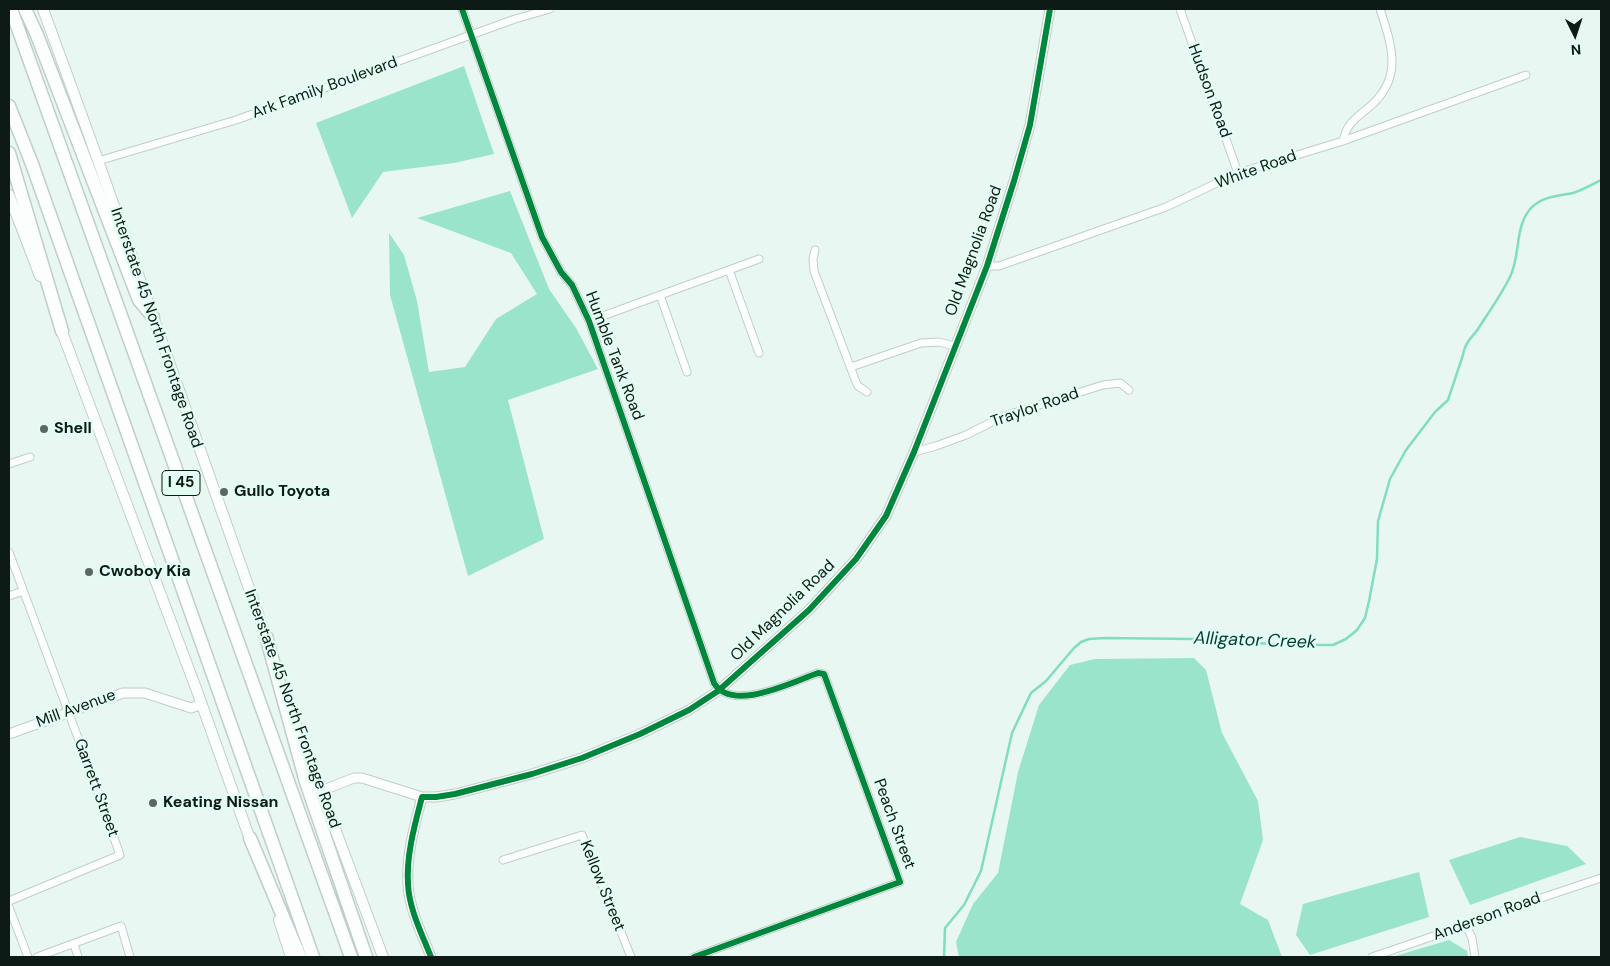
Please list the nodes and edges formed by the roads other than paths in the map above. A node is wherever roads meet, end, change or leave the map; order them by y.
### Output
1 (11, 9) edge
2 (25, 9) edge
3 (43, 9) edge
4 (462, 9) edge
5 (550, 9) edge
6 (1050, 9) edge
7 (1180, 9) edge
8 (1380, 9) edge
9 (471, 35) junction
10 (1526, 74) dead end
11 (9, 106) edge
12 (1343, 141) junction
13 (9, 153) edge
14 (98, 162) junction
15 (1238, 173) junction
16 (9, 195) edge
17 (815, 250) dead end
18 (759, 259) dead end
19 (987, 266) junction
20 (729, 270) junction
21 (660, 295) junction
22 (153, 317) junction
23 (589, 321) junction
24 (62, 331) junction
25 (954, 346) junction
26 (759, 353) dead end
27 (851, 367) junction
28 (687, 372) dead end
29 (1129, 390) dead end
30 (867, 392) dead end
31 (914, 452) junction
32 (30, 456) dead end
33 (9, 464) edge
34 (9, 552) edge
35 (23, 591) junction
36 (9, 596) edge
37 (266, 636) junction
38 (718, 691) junction
39 (202, 704) junction
40 (68, 712) junction
41 (9, 734) edge
42 (321, 791) junction
43 (422, 797) junction
44 (250, 838) junction
45 (503, 860) dead end
46 (1601, 878) edge
47 (9, 901) edge
48 (9, 907) edge
49 (1466, 925) junction
50 (74, 944) junction
51 (28, 957) edge
52 (37, 957) edge
53 (78, 957) edge
54 (130, 957) edge
55 (291, 957) edge
56 (300, 957) edge
57 (313, 957) edge
58 (351, 957) edge
59 (366, 957) edge
60 (383, 957) edge
61 (431, 957) edge
62 (631, 957) edge
63 (694, 957) edge
64 (1372, 957) edge
65 (1475, 957) edge

1 - 58 highway, I 45
2 - 22 highway
3 - 14 main road, Interstate 45 North Frontage Road
4 - 9 street, Humble Tank Road
5 - 9 street, Ark Family Boulevard
6 - 19 street, Old Magnolia Road
7 - 15 street, Hudson Road
8 - 12 street
9 - 14 street, Ark Family Boulevard
9 - 23 street, Humble Tank Road
10 - 12 street, White Road
11 - 57 highway, I 45
12 - 15 street, White Road
13 - 24 highway
14 - 22 main road, Interstate 45 North Frontage Road
15 - 19 street, White Road
16 - 24 main road
17 - 27 street
18 - 20 street
19 - 25 street, Old Magnolia Road
20 - 21 street
20 - 26 street
21 - 23 street
21 - 28 street
22 - 37 main road, Interstate 45 North Frontage Road
23 - 38 street, Humble Tank Road
24 - 39 main road
25 - 27 street
25 - 31 street, Old Magnolia Road
27 - 30 street
29 - 31 street, Traylor Road
31 - 38 street, Old Magnolia Road
32 - 33 street
34 - 35 street, Garrett Street
35 - 36 street
35 - 40 street, Garrett Street
37 - 42 main road, Interstate 45 North Frontage Road
37 - 59 highway
38 - 43 street, Old Magnolia Road
38 - 63 street, Peach Street
39 - 40 street, Mill Avenue
39 - 44 main road
40 - 41 street, Mill Avenue
40 - 47 street, Garrett Street
42 - 43 street
42 - 60 main road, Interstate 45 North Frontage Road
43 - 61 street
44 - 55 main road
44 - 56 highway
45 - 62 street, Kellow Street
46 - 49 street, Anderson Road
48 - 51 street
49 - 64 street, Anderson Road
49 - 65 street
50 - 52 street
50 - 53 street
50 - 54 street

